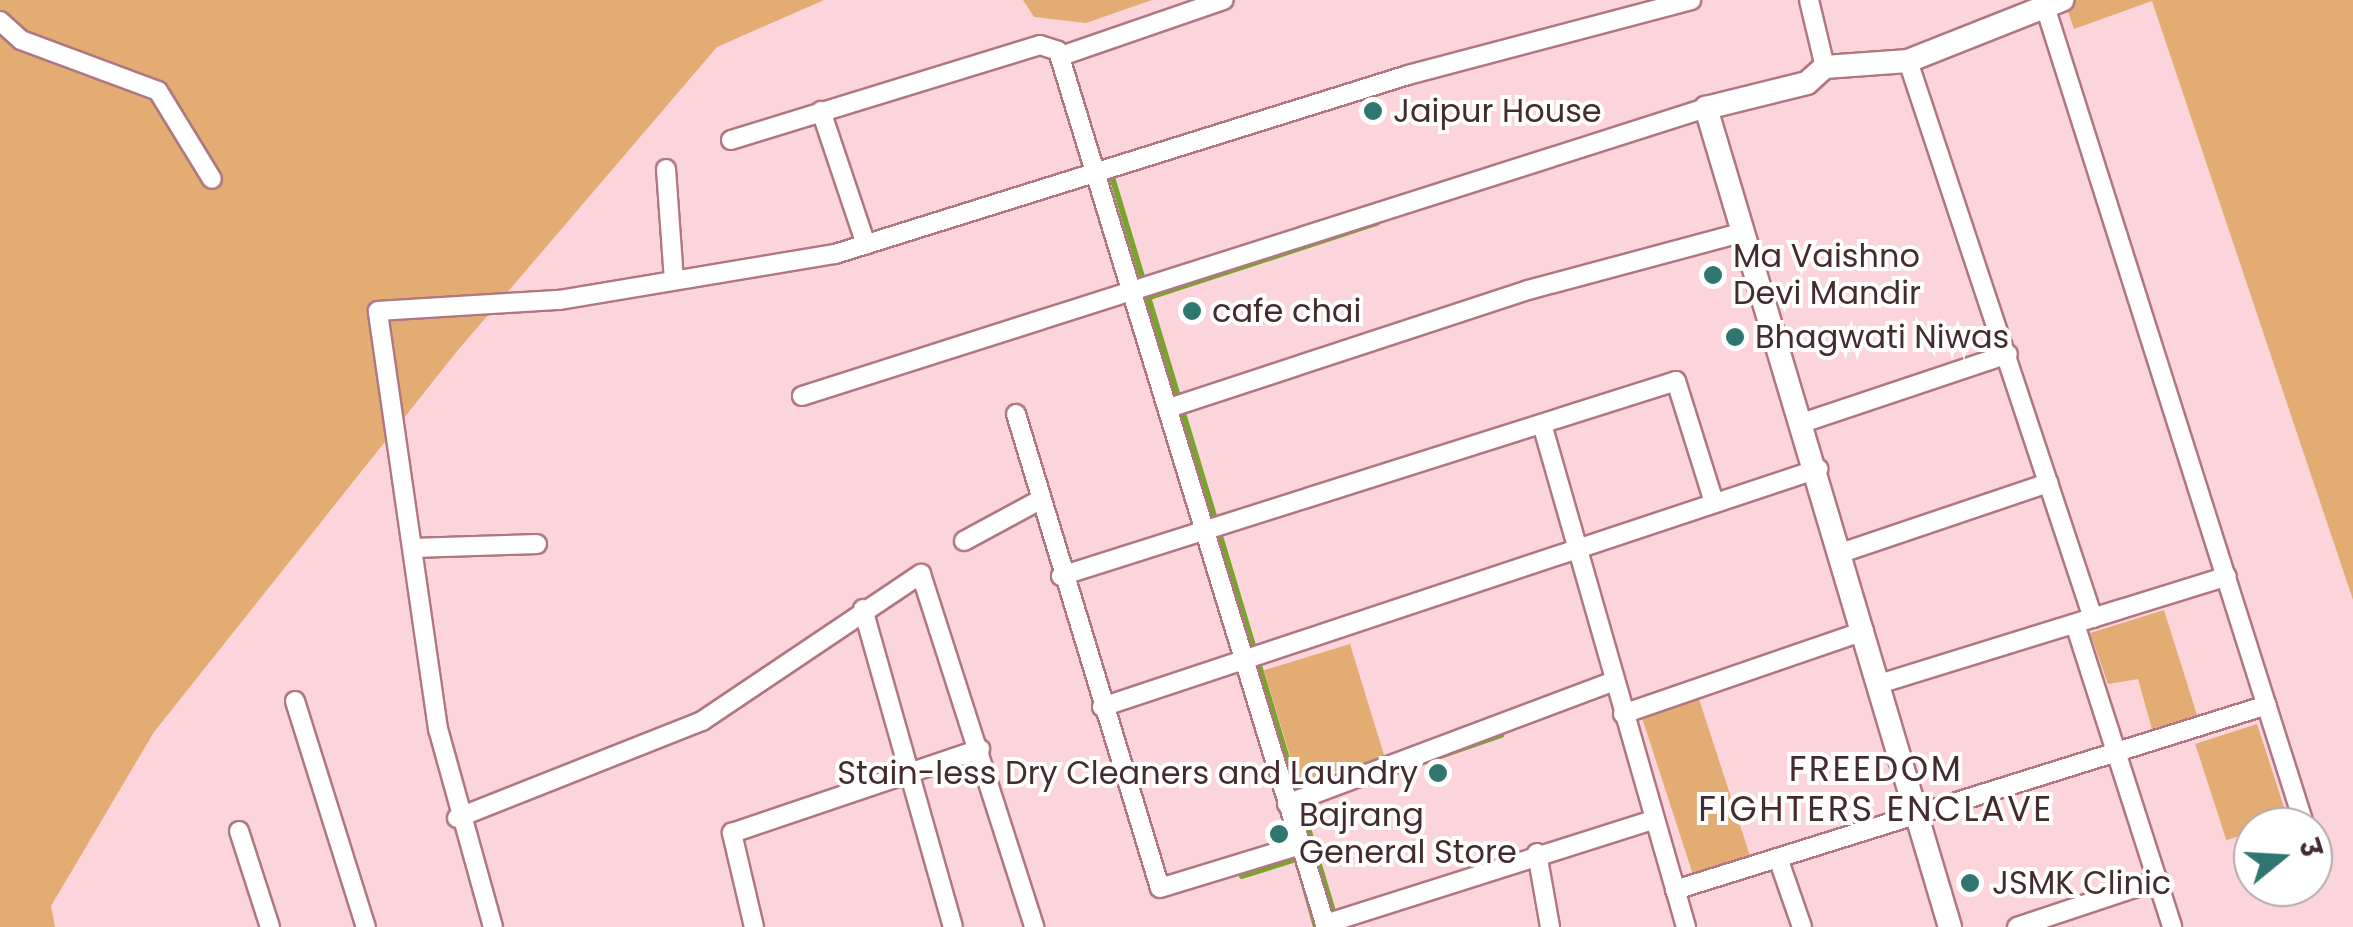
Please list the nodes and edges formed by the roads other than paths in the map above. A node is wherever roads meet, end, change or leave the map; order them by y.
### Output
1 (1224, 0) edge
2 (1692, 0) edge
3 (1809, 0) edge
4 (2051, 4) edge
5 (0, 21) edge
6 (1061, 56) junction
7 (1908, 61) junction
8 (1825, 68) junction
9 (1706, 108) junction
10 (821, 111) junction
11 (731, 140) dead end
12 (666, 169) dead end
13 (1097, 170) junction
14 (212, 179) dead end
15 (1741, 233) junction
16 (866, 245) junction
17 (674, 280) junction
18 (1143, 287) junction
19 (2008, 354) junction
20 (802, 396) dead end
21 (1169, 408) junction
22 (1016, 414) dead end
23 (1802, 423) junction
24 (1542, 424) junction
25 (1818, 469) junction
26 (2048, 484) junction
27 (1038, 502) junction
28 (1714, 502) junction
29 (1204, 533) junction
30 (964, 541) dead end
31 (537, 544) dead end
32 (413, 548) junction
33 (1578, 550) junction
34 (1841, 552) junction
35 (1061, 576) junction
36 (2227, 576) junction
37 (863, 609) junction
38 (2084, 621) junction
39 (1864, 631) junction
40 (1244, 661) junction
41 (1614, 681) junction
42 (1879, 684) junction
43 (295, 701) dead end
44 (2267, 705) junction
45 (1102, 706) junction
46 (1623, 714) junction
47 (980, 749) junction
48 (2114, 754) junction
49 (908, 775) junction
50 (1287, 804) junction
51 (2299, 807) edge
52 (1918, 814) junction
53 (457, 818) junction
54 (1652, 820) junction
55 (239, 830) dead end
56 (1301, 844) junction
57 (1537, 853) junction
58 (1778, 858) junction
59 (2158, 880) junction
60 (1675, 890) junction
61 (1326, 925) edge
62 (270, 927) edge
63 (366, 927) edge
64 (493, 927) edge
65 (754, 927) edge
66 (953, 927) edge
67 (1034, 927) edge
68 (1550, 927) edge
69 (1686, 927) edge
70 (1802, 927) edge
71 (1950, 927) edge
72 (2017, 927) edge
73 (2172, 927) edge

1 - 6 street
2 - 13 street
3 - 8 street
4 - 7 street
4 - 36 street
5 - 14 street
6 - 10 street
6 - 13 street
7 - 8 street
7 - 19 street
8 - 9 street
9 - 15 street
9 - 18 street
10 - 11 street
10 - 16 street
12 - 17 street
13 - 16 street
13 - 18 street
15 - 21 street
15 - 23 street
16 - 17 street
17 - 32 street
18 - 20 street
18 - 21 street
19 - 23 street
19 - 26 street
21 - 29 street
22 - 27 street
23 - 25 street
24 - 28 street
24 - 29 street
24 - 33 street
25 - 28 street
25 - 34 street
26 - 34 street
26 - 38 street
27 - 30 street
27 - 35 street
28 - 33 street
29 - 35 street
29 - 40 street
31 - 32 street
32 - 53 street
33 - 40 street
33 - 41 street
34 - 39 street
35 - 45 street
36 - 38 street
36 - 44 street
37 - 47 street
37 - 49 street
37 - 53 street
38 - 42 street
38 - 48 street
39 - 42 street
39 - 46 street
40 - 45 street
40 - 50 street
41 - 46 street
41 - 50 street
42 - 52 street
43 - 63 street
44 - 48 street
44 - 51 street
45 - 56 street
46 - 54 street
47 - 49 street
47 - 67 street
48 - 52 street
48 - 59 street
49 - 65 street
49 - 66 street
50 - 56 street
52 - 58 street
52 - 71 street
53 - 64 street
54 - 57 street
54 - 60 street
55 - 62 street
56 - 61 street
57 - 61 street
57 - 68 street
58 - 60 street
58 - 70 street
59 - 72 street
59 - 73 street
60 - 69 street

